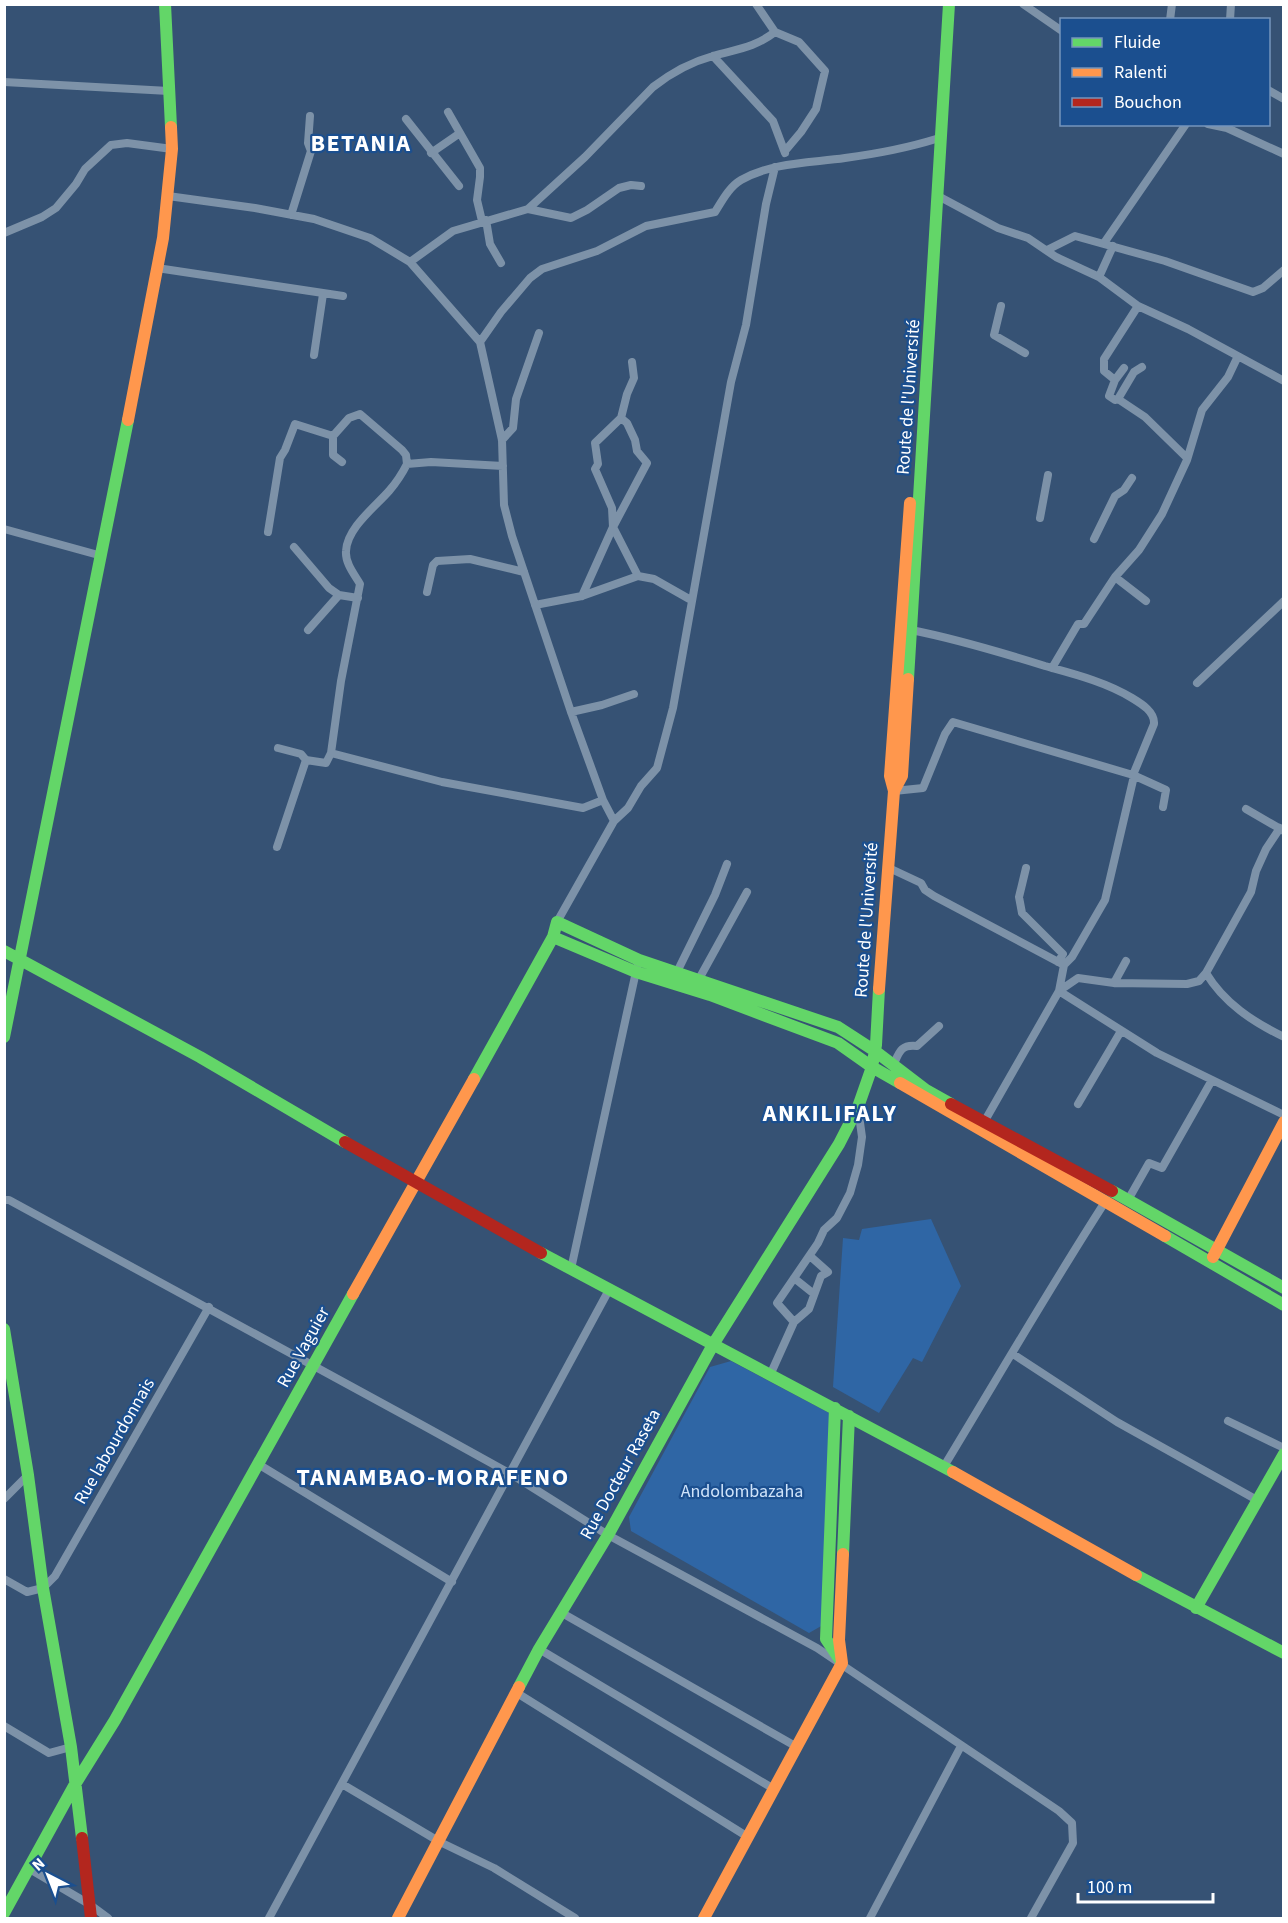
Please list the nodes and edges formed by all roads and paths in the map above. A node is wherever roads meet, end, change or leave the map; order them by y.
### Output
1 (165, 4) edge
2 (756, 4) edge
3 (942, 4) edge
4 (949, 4) edge
5 (1023, 4) edge
6 (1060, 30) edge
7 (775, 32) junction
8 (713, 56) junction
9 (4, 82) edge
10 (170, 91) junction
11 (1270, 91) edge
12 (1284, 99) edge
13 (448, 112) dead end
14 (310, 116) dead end
15 (406, 119) dead end
16 (1185, 126) edge
17 (1218, 126) edge
18 (460, 133) junction
19 (936, 139) junction
20 (172, 149) junction
21 (785, 151) junction
22 (431, 153) junction
23 (1284, 154) edge
24 (778, 166) junction
25 (459, 186) dead end
26 (641, 186) dead end
27 (168, 196) junction
28 (939, 197) junction
29 (528, 209) junction
30 (291, 215) junction
31 (484, 220) junction
32 (4, 233) edge
33 (1104, 243) junction
34 (1113, 246) junction
35 (1047, 250) junction
36 (410, 262) junction
37 (501, 263) dead end
38 (157, 268) junction
39 (1284, 270) edge
40 (1099, 277) junction
41 (323, 294) junction
42 (342, 296) dead end
43 (1000, 306) dead end
44 (1138, 306) junction
45 (539, 333) dead end
46 (480, 342) junction
47 (1025, 353) dead end
48 (314, 355) dead end
49 (1238, 356) junction
50 (632, 362) dead end
51 (1142, 367) dead end
52 (1124, 368) dead end
53 (1115, 380) junction
54 (1284, 381) edge
55 (1118, 399) junction
56 (621, 418) junction
57 (333, 436) junction
58 (502, 440) junction
59 (1187, 458) junction
60 (342, 462) dead end
61 (407, 464) junction
62 (503, 466) junction
63 (1048, 476) dead end
64 (1132, 478) dead end
65 (1040, 519) dead end
66 (613, 527) junction
67 (4, 529) edge
68 (268, 532) dead end
69 (1094, 539) dead end
70 (294, 547) dead end
71 (102, 556) junction
72 (524, 572) junction
73 (638, 576) junction
74 (1115, 577) junction
75 (427, 592) dead end
76 (339, 595) junction
77 (582, 596) junction
78 (358, 598) junction
79 (691, 600) junction
80 (1146, 600) dead end
81 (1284, 600) edge
82 (535, 605) junction
83 (308, 630) dead end
84 (911, 630) junction
85 (1052, 668) junction
86 (1197, 683) dead end
87 (634, 694) dead end
88 (571, 712) junction
89 (278, 748) dead end
90 (331, 753) junction
91 (306, 760) junction
92 (1133, 775) junction
93 (894, 791) junction
94 (603, 800) junction
95 (1163, 807) dead end
96 (1246, 809) dead end
97 (614, 822) junction
98 (1282, 830) edge
99 (277, 847) dead end
100 (728, 864) dead end
101 (889, 868) junction
102 (1026, 868) dead end
103 (747, 892) dead end
104 (557, 922) junction
105 (553, 937) junction
106 (4, 951) edge
107 (19, 960) junction
108 (1126, 962) dead end
109 (1061, 964) junction
110 (637, 966) junction
111 (677, 972) junction
112 (1206, 973) junction
113 (699, 979) junction
114 (1114, 983) junction
115 (1059, 991) junction
116 (7, 1009) edge
117 (939, 1026) dead end
118 (1121, 1031) junction
119 (4, 1037) edge
120 (1284, 1037) edge
121 (875, 1050) junction
122 (893, 1066) junction
123 (872, 1067) junction
124 (1212, 1080) junction
125 (1078, 1104) dead end
126 (858, 1107) junction
127 (1284, 1115) edge
128 (1284, 1122) edge
129 (982, 1126) junction
130 (416, 1183) junction
131 (4, 1200) edge
132 (1128, 1200) junction
133 (1105, 1202) junction
134 (810, 1256) junction
135 (1214, 1256) junction
136 (571, 1269) junction
137 (794, 1278) junction
138 (610, 1288) junction
139 (1284, 1288) edge
140 (814, 1294) junction
141 (1284, 1305) edge
142 (209, 1307) junction
143 (794, 1322) junction
144 (4, 1329) edge
145 (714, 1343) junction
146 (1013, 1354) junction
147 (8, 1365) edge
148 (313, 1365) junction
149 (771, 1373) junction
150 (835, 1408) junction
151 (849, 1416) junction
152 (1228, 1421) dead end
153 (1284, 1448) edge
154 (1284, 1454) edge
155 (258, 1464) junction
156 (944, 1468) junction
157 (511, 1474) junction
158 (28, 1475) junction
159 (4, 1499) edge
160 (1257, 1500) junction
161 (608, 1535) junction
162 (4, 1579) edge
163 (452, 1582) junction
164 (43, 1588) junction
165 (1196, 1608) junction
166 (562, 1612) junction
167 (539, 1648) junction
168 (1284, 1653) edge
169 (842, 1663) junction
170 (517, 1693) junction
171 (4, 1726) edge
172 (961, 1746) junction
173 (70, 1747) junction
174 (796, 1747) junction
175 (342, 1784) junction
176 (75, 1786) junction
177 (774, 1789) junction
178 (748, 1837) junction
179 (440, 1842) junction
180 (28, 1868) junction
181 (89, 1904) junction
182 (4, 1912) edge
183 (91, 1918) edge
184 (108, 1918) edge
185 (269, 1918) edge
186 (398, 1918) edge
187 (575, 1918) edge
188 (704, 1918) edge
189 (870, 1918) edge
190 (1031, 1918) edge

1 - 10 street
2 - 7 street
3 - 19 street, Route de l'Université
4 - 28 street, Route de l'Université
5 - 6 street
7 - 8 street
7 - 21 street
8 - 21 street
8 - 29 street
9 - 10 street
10 - 20 street
11 - 12 street
13 - 18 street
14 - 30 street
15 - 22 street
16 - 33 street
17 - 23 street
18 - 22 street
18 - 31 street
19 - 24 street
19 - 93 street, Route de l'Université
20 - 27 street
20 - 32 street
21 - 24 street
22 - 25 street
24 - 46 street
24 - 79 street
26 - 29 street
27 - 30 street
27 - 38 street
28 - 35 street
28 - 84 street, Route de l'Université
29 - 31 street
30 - 36 street
31 - 36 street
31 - 37 street
33 - 34 street
33 - 35 street
34 - 39 street
34 - 40 street
35 - 40 street
36 - 46 street
38 - 41 street
38 - 71 street
40 - 44 street
41 - 42 street
41 - 48 street
43 - 47 street
44 - 49 street
44 - 53 street
45 - 58 street
46 - 58 street
49 - 54 street
49 - 59 street
50 - 56 street
51 - 55 street
52 - 53 street
53 - 55 street
55 - 59 street
56 - 66 street
56 - 66 street
57 - 60 street
57 - 61 street
57 - 68 street
58 - 62 street
59 - 74 street
61 - 62 street
61 - 78 street
62 - 72 street
63 - 65 street
64 - 69 street
66 - 73 street
66 - 77 street
67 - 71 street
70 - 76 street
71 - 107 street
72 - 75 street
72 - 82 street
73 - 77 street
73 - 79 street
74 - 80 street
74 - 85 street
76 - 78 street
76 - 83 street
77 - 82 street
78 - 90 street
79 - 97 street
81 - 86 street
82 - 88 street
84 - 85 street
84 - 93 street, Route de l'Université
85 - 92 street
87 - 88 street
88 - 94 street
89 - 91 street
90 - 91 street
90 - 94 street
91 - 99 street
92 - 93 street
92 - 95 street
92 - 109 street
93 - 101 street, Route de l'Université
94 - 97 street
96 - 98 street
97 - 104 street
98 - 112 street
100 - 111 street
101 - 109 street
101 - 121 street, Route de l'Université
102 - 109 street
103 - 113 street
104 - 105 street, Rue Vaguier
104 - 110 street
105 - 110 street
105 - 130 street, Rue Vaguier
106 - 107 street
107 - 116 street
107 - 130 street
108 - 114 street
109 - 115 street
110 - 111 street
110 - 123 street
110 - 136 street
111 - 113 street
112 - 114 street
112 - 120 street
113 - 121 street
114 - 115 street
115 - 118 street
115 - 129 street
116 - 119 street
117 - 122 street
118 - 124 street
118 - 125 street
121 - 122 street
121 - 123 street, Rue Docteur Raseta
122 - 129 street
123 - 126 street, Rue Docteur Raseta
123 - 129 street
124 - 127 street
124 - 132 street
126 - 134 street
126 - 145 street, Rue Docteur Raseta
128 - 135 street
129 - 132 street
129 - 133 street
130 - 136 street
130 - 148 street, Rue Vaguier
131 - 142 street
132 - 135 street
133 - 135 street
133 - 146 street
134 - 137 street
134 - 140 street
135 - 139 street
135 - 141 street
136 - 138 street
137 - 140 street
137 - 143 street
138 - 145 street
138 - 157 street
140 - 143 street
142 - 148 street
142 - 164 street, Rue labourdonnais
143 - 149 street
144 - 147 street
145 - 149 street
145 - 161 street, Rue Docteur Raseta
146 - 156 street
146 - 160 street
147 - 158 street
148 - 155 street, Rue Vaguier
148 - 157 street
149 - 150 street
150 - 151 street
150 - 169 street
151 - 156 street
151 - 169 street
152 - 153 street
154 - 160 street
155 - 163 street
155 - 176 street, Rue Vaguier
156 - 165 street
157 - 161 street
157 - 163 street
158 - 159 street
158 - 164 street
160 - 165 street
161 - 166 street, Rue Docteur Raseta
161 - 169 street
162 - 164 street
163 - 175 street
164 - 173 street
165 - 168 street
166 - 167 street, Rue Docteur Raseta
166 - 174 street
167 - 170 street, Rue Docteur Raseta
167 - 177 street
169 - 172 street
169 - 174 street
170 - 178 street
170 - 179 street, Rue Docteur Raseta
171 - 173 street
172 - 189 street
172 - 190 street
173 - 176 street
174 - 177 street
175 - 179 street
175 - 185 street
176 - 180 street, Rue Vaguier
176 - 181 street
177 - 178 street
178 - 188 street
179 - 186 street, Rue Docteur Raseta
179 - 187 street
180 - 181 street
180 - 182 street, Rue Vaguier
181 - 183 street
181 - 184 street

